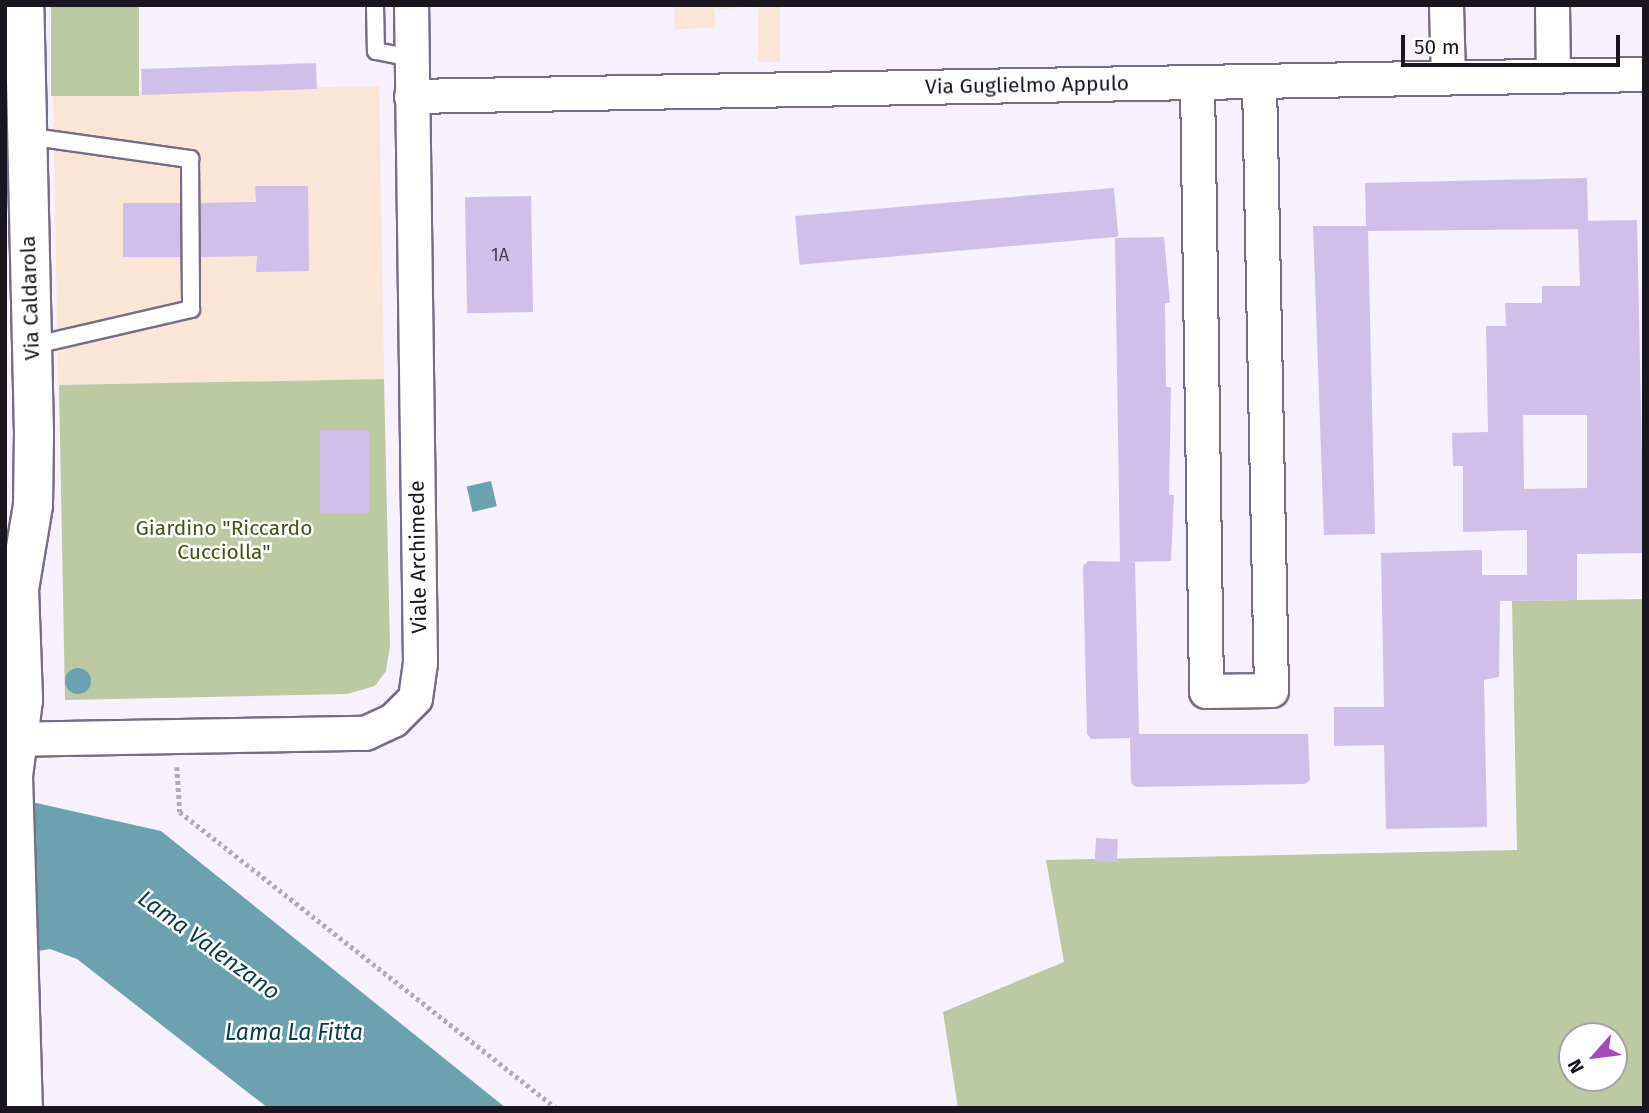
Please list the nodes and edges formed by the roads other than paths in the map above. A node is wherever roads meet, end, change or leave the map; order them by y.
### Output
1 (23, 5) edge
2 (374, 5) edge
3 (411, 5) edge
4 (1446, 5) edge
5 (1552, 5) edge
6 (412, 58) junction
7 (1644, 74) edge
8 (1553, 75) junction
9 (1448, 77) junction
10 (1259, 81) junction
11 (1197, 82) junction
12 (411, 96) junction
13 (26, 136) junction
14 (31, 346) junction
15 (5, 531) edge
16 (19, 589) junction
17 (11, 752) edge
18 (14, 1029) edge
19 (23, 1108) edge

1 - 13 street, Via Caldarola
2 - 6 lane
3 - 6 street, Viale Archimede
4 - 9 street
5 - 8 street
6 - 12 street, Viale Archimede
7 - 8 street, Via Guglielmo Appulo
8 - 9 street, Via Guglielmo Appulo
9 - 10 street, Via Guglielmo Appulo
10 - 11 street, Via Guglielmo Appulo
10 - 11 street
11 - 12 street, Via Guglielmo Appulo
12 - 17 street, Viale Archimede
13 - 14 street, Via Caldarola
13 - 14 lane
14 - 16 street, Via Caldarola
15 - 16 street, Via Caldarola
16 - 17 street, Via Caldarola
17 - 18 street, Via Caldarola
18 - 19 street, Via Caldarola

